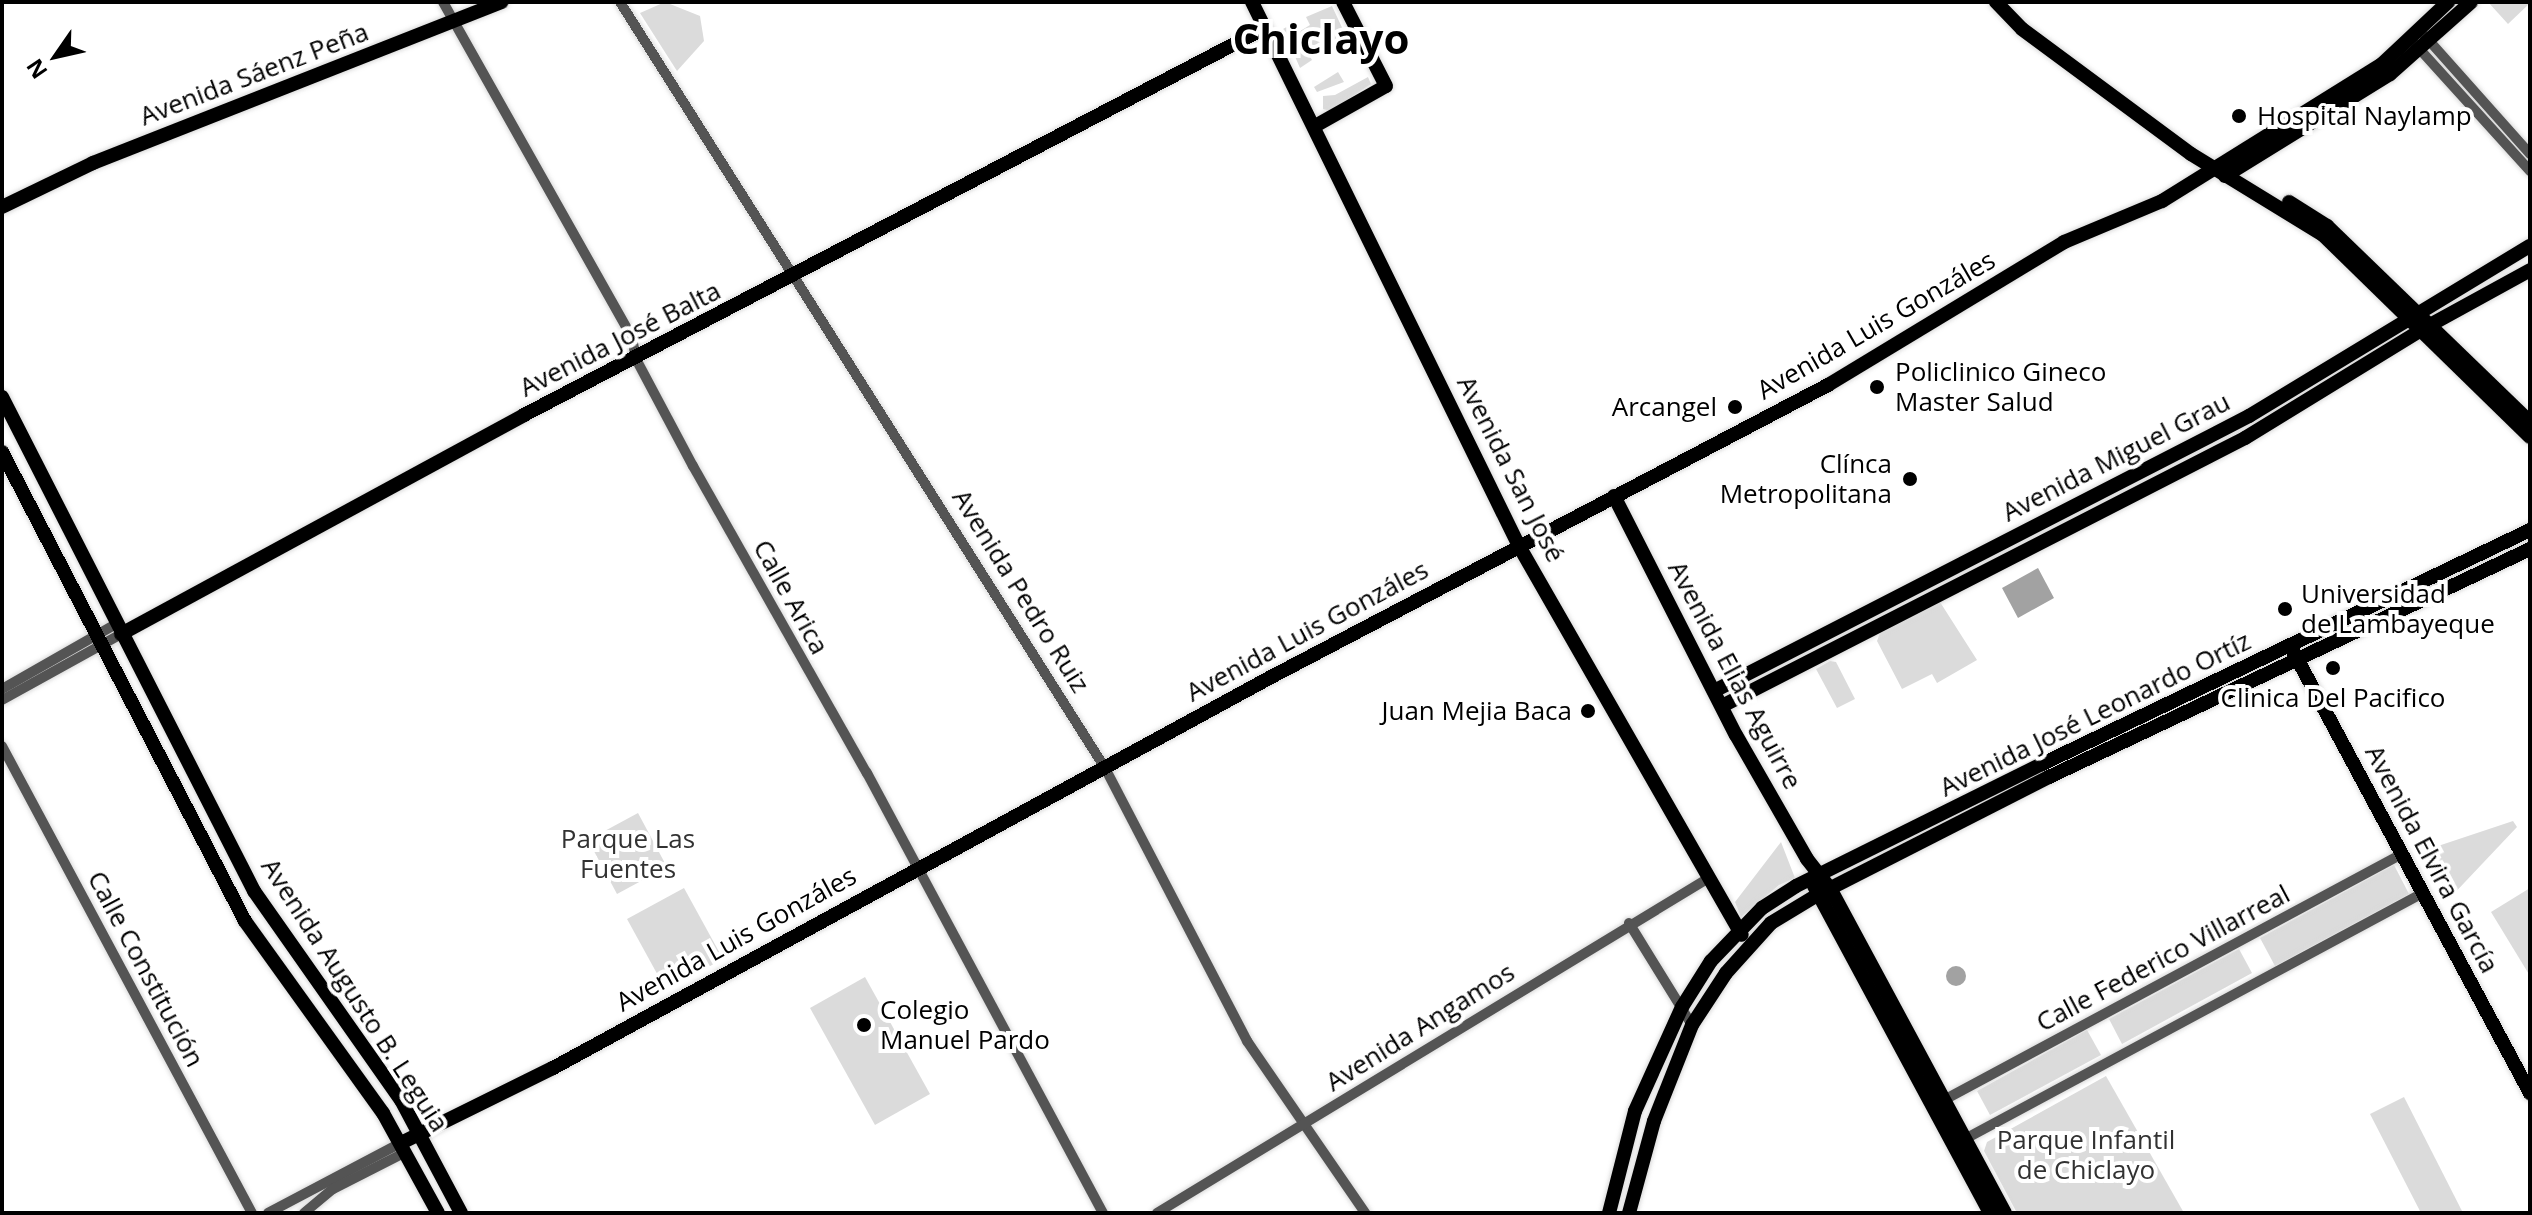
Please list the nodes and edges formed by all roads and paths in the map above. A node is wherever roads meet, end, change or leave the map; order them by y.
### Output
1 (443, 2) edge
2 (501, 2) edge
3 (620, 2) edge
4 (1252, 2) edge
5 (1343, 2) edge
6 (1996, 2) edge
7 (2007, 2) edge
8 (2448, 2) edge
9 (2471, 2) edge
10 (454, 21) junction
11 (1265, 28) junction
12 (2420, 40) junction
13 (1315, 126) junction
14 (2530, 154) edge
15 (2224, 171) junction
16 (2530, 171) edge
17 (25, 193) junction
18 (2, 198) edge
19 (2, 207) edge
20 (2530, 246) edge
21 (2530, 270) edge
22 (796, 276) junction
23 (2413, 314) junction
24 (2426, 327) junction
25 (636, 359) junction
26 (2, 397) edge
27 (2530, 422) edge
28 (2530, 437) edge
29 (2, 452) edge
30 (1614, 496) junction
31 (2530, 530) edge
32 (1519, 546) junction
33 (2530, 549) edge
34 (119, 629) junction
35 (99, 640) junction
36 (2294, 653) junction
37 (2, 689) edge
38 (1714, 691) junction
39 (2, 700) edge
40 (1722, 706) junction
41 (2141, 725) junction
42 (2, 746) edge
43 (1105, 768) junction
44 (218, 823) junction
45 (200, 833) junction
46 (2402, 854) junction
47 (915, 868) junction
48 (1814, 876) junction
49 (1707, 879) junction
50 (1824, 891) junction
51 (2423, 893) junction
52 (1629, 923) junction
53 (1738, 931) junction
54 (1750, 944) junction
55 (1682, 1007) junction
56 (1692, 1025) junction
57 (2530, 1093) edge
58 (1944, 1100) junction
59 (1303, 1125) junction
60 (422, 1136) junction
61 (1965, 1139) junction
62 (403, 1147) junction
63 (252, 1213) edge
64 (268, 1213) edge
65 (304, 1213) edge
66 (438, 1213) edge
67 (461, 1213) edge
68 (1103, 1213) edge
69 (1157, 1213) edge
70 (1365, 1213) edge
71 (1609, 1213) edge
72 (1629, 1213) edge
73 (1990, 1213) edge
74 (2005, 1213) edge

1 - 10 street, Calle Arica
2 - 10 main road, Avenida Sáenz Peña
3 - 22 street, Avenida Pedro Ruiz
4 - 11 main road, Avenida San José
5 - 13 main road
6 - 15 main road
7 - 15 main road
8 - 12 main road
9 - 12 main road
10 - 17 main road, Avenida Sáenz Peña
10 - 25 street, Calle Arica
11 - 13 main road, Avenida San José
11 - 22 main road, Avenida José Balta
12 - 14 street
12 - 15 main road, Avenida Luis Gonzáles
12 - 16 street
13 - 32 main road, Avenida San José
15 - 23 main road
15 - 23 main road
15 - 30 main road, Avenida Luis Gonzáles
17 - 18 main road, Avenida Sáenz Peña
17 - 19 main road, Avenida Sáenz Peña
20 - 23 main road, Avenida Miguel Grau
21 - 24 main road, Avenida Miguel Grau
22 - 25 main road, Avenida José Balta
22 - 43 street, Avenida Pedro Ruiz
23 - 24 main road
23 - 38 main road, Avenida Miguel Grau
24 - 27 main road
24 - 28 main road
24 - 40 main road, Avenida Miguel Grau
25 - 34 main road, Avenida José Balta
25 - 47 street, Calle Arica
26 - 34 main road, Avenida Augusto B. Leguia
29 - 35 main road, Avenida Augusto B. Leguia
30 - 32 main road, Avenida Luis Gonzáles
30 - 38 main road, Avenida Elias Aguirre
31 - 36 main road, Avenida José Leonardo Ortíz
32 - 43 main road, Avenida Luis Gonzáles
32 - 49 main road, Avenida San José
33 - 36 main road, Avenida José Leonardo Ortíz
34 - 35 street, Avenida José Balta
34 - 44 main road, Avenida Augusto B. Leguia
35 - 37 street, Avenida José Balta
35 - 39 street, Avenida José Balta
35 - 45 main road, Avenida Augusto B. Leguia
36 - 41 main road, Avenida José Leonardo Ortíz
36 - 46 main road, Avenida Elvira García
38 - 40 main road, Avenida Elias Aguirre
40 - 48 main road, Avenida Elias Aguirre
41 - 48 main road, Avenida José Leonardo Ortíz
41 - 50 main road, Avenida José Leonardo Ortíz
42 - 63 street, Calle Constitución
43 - 47 main road, Avenida Luis Gonzáles
43 - 59 street, Avenida Pedro Ruiz
44 - 45 main road
44 - 60 main road, Avenida Augusto B. Leguia
45 - 62 main road, Avenida Augusto B. Leguia
46 - 51 main road, Avenida Elvira García
46 - 58 street, Calle Federico Villarreal
47 - 60 main road, Avenida Luis Gonzáles
47 - 68 street, Calle Arica
48 - 50 main road, Avenida Elias Aguirre
48 - 53 main road, Avenida José Leonardo Ortíz
49 - 52 street, Avenida Angamos
49 - 53 main road, Avenida San José
50 - 54 main road, Avenida José Leonardo Ortíz
50 - 58 main road
50 - 73 main road
51 - 57 main road, Avenida Elvira García
51 - 61 street
52 - 55 street
52 - 59 street, Avenida Angamos
53 - 54 main road, Avenida San José
53 - 55 main road, Avenida José Leonardo Ortíz
54 - 56 main road, Avenida José Leonardo Ortíz
55 - 56 street
55 - 71 main road, Avenida José Leonardo Ortíz
56 - 72 main road, Avenida José Leonardo Ortíz
58 - 61 main road
59 - 69 street, Avenida Angamos
59 - 70 street, Avenida Pedro Ruiz
60 - 62 main road, Avenida Luis Gonzáles
60 - 67 main road, Avenida Augusto B. Leguia
61 - 74 main road
62 - 64 street
62 - 65 street
62 - 66 main road, Avenida Augusto B. Leguia

